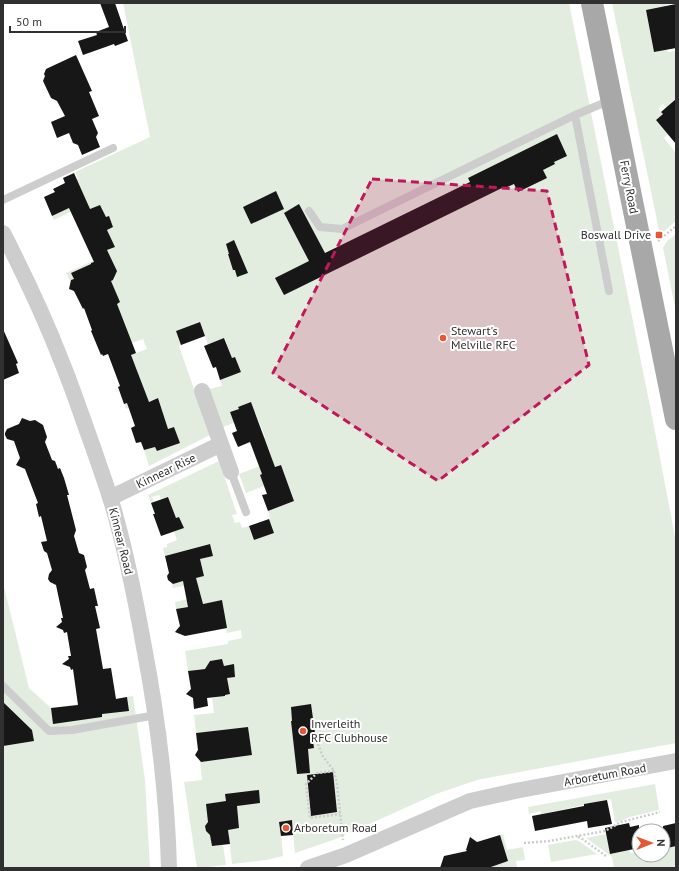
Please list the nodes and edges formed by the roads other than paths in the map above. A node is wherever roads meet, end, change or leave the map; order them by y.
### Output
1 (592, 3) edge
2 (612, 99) junction
3 (575, 115) junction
4 (113, 148) dead end
5 (3, 200) edge
6 (309, 211) dead end
7 (3, 233) edge
8 (609, 291) dead end
9 (202, 391) dead end
10 (676, 419) edge
11 (221, 444) junction
12 (231, 472) joint
13 (110, 498) junction
14 (246, 512) dead end
15 (3, 686) edge
16 (156, 714) junction
17 (676, 762) edge
18 (169, 868) edge
19 (308, 868) edge

1 - 2 main road, Ferry Road
2 - 3 lane
2 - 10 main road, Ferry Road
3 - 6 lane
3 - 8 lane
4 - 5 lane
7 - 13 street, Kinnear Road
9 - 11 street
11 - 12 street
11 - 13 street, Kinnear Rise
12 - 14 lane
13 - 16 street, Kinnear Road
15 - 16 lane
16 - 18 street, Kinnear Road
17 - 19 street, Arboretum Road

